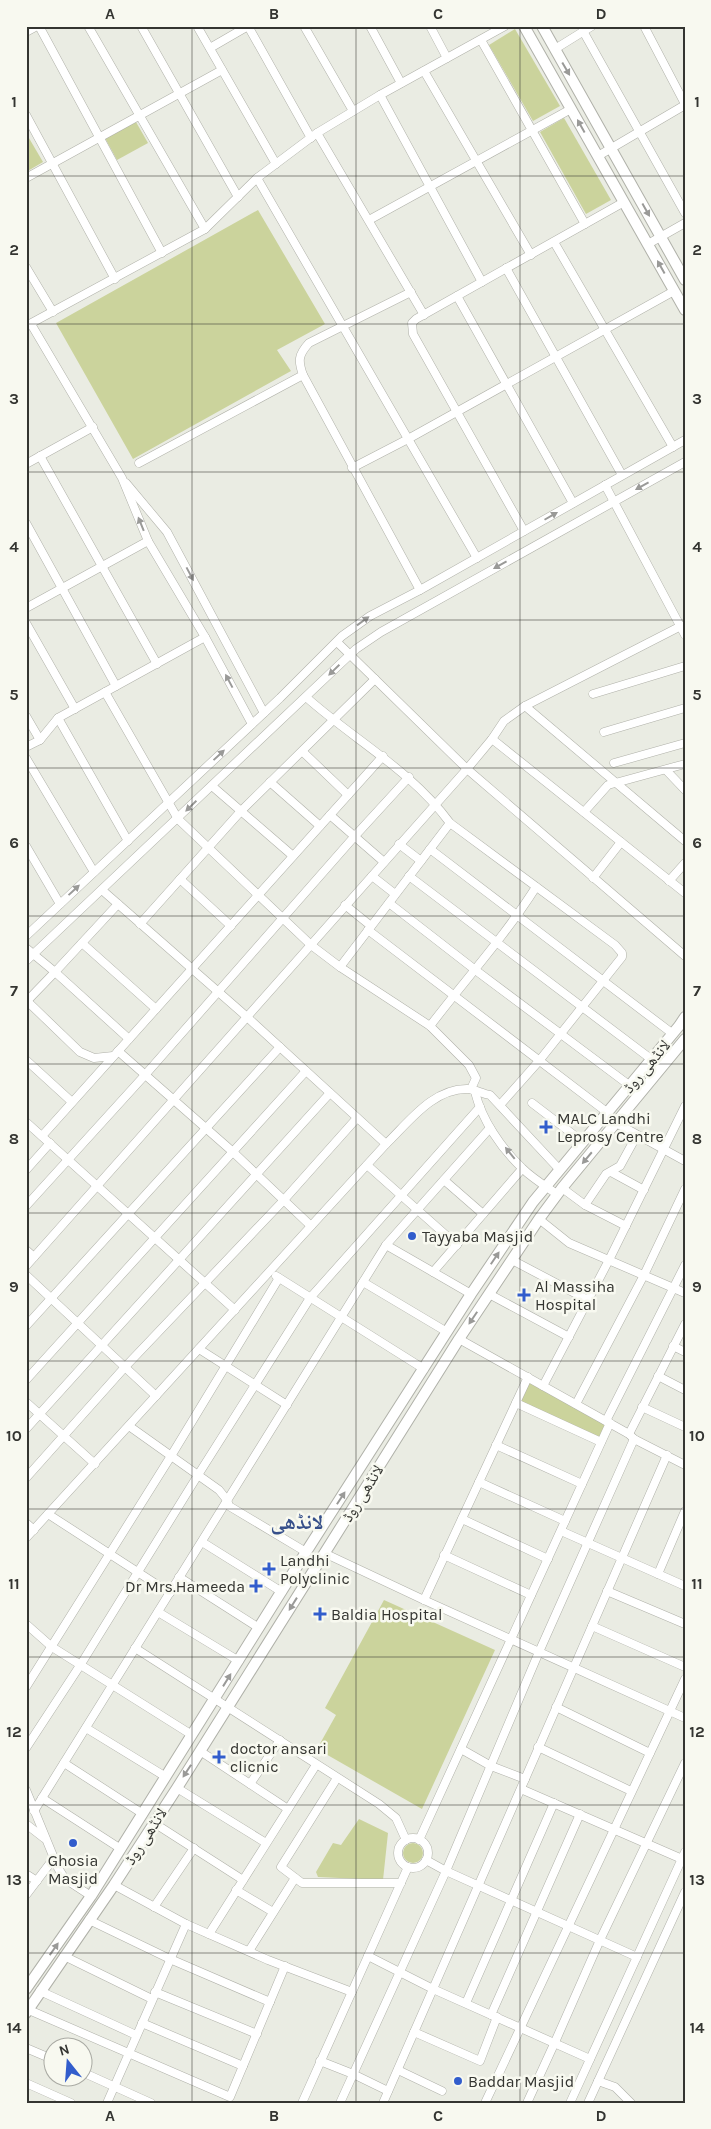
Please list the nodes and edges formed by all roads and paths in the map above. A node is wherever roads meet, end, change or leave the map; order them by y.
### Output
1 (38, 26) edge
2 (88, 26) edge
3 (141, 26) edge
4 (197, 26) edge
5 (248, 26) edge
6 (304, 26) edge
7 (370, 26) edge
8 (430, 26) edge
9 (505, 26) edge
10 (524, 26) edge
11 (542, 26) edge
12 (592, 26) edge
13 (644, 26) edge
14 (583, 31) junction
15 (26, 32) edge
16 (481, 40) junction
17 (210, 48) junction
18 (555, 49) junction
19 (447, 58) junction
20 (222, 70) junction
21 (424, 71) junction
22 (401, 83) junction
23 (179, 93) junction
24 (380, 95) junction
25 (685, 104) edge
26 (571, 109) junction
27 (352, 111) junction
28 (26, 115) edge
29 (140, 115) junction
30 (533, 130) junction
31 (639, 133) junction
32 (314, 135) junction
33 (100, 137) junction
34 (612, 148) junction
35 (598, 156) junction
36 (476, 161) junction
37 (53, 164) junction
38 (276, 164) junction
39 (26, 178) edge
40 (257, 178) junction
41 (430, 186) junction
42 (238, 197) junction
43 (624, 202) junction
44 (685, 213) edge
45 (369, 220) junction
46 (685, 222) edge
47 (585, 224) junction
48 (205, 229) junction
49 (660, 236) junction
50 (554, 242) junction
51 (648, 244) junction
52 (162, 253) junction
53 (531, 255) junction
54 (26, 267) edge
55 (506, 268) junction
56 (115, 279) junction
57 (685, 280) edge
58 (482, 282) junction
59 (674, 291) junction
60 (411, 292) junction
61 (457, 296) junction
62 (685, 310) edge
63 (53, 312) junction
64 (424, 315) junction
65 (28, 325) edge
66 (344, 327) junction
67 (605, 328) junction
68 (557, 356) junction
69 (303, 375) junction
70 (507, 384) junction
71 (456, 412) junction
72 (92, 427) junction
73 (408, 439) junction
74 (685, 440) edge
75 (673, 446) junction
76 (40, 456) junction
77 (685, 462) edge
78 (139, 463) dead end
79 (26, 464) edge
80 (352, 468) junction
81 (622, 475) junction
82 (122, 478) junction
83 (605, 485) junction
84 (615, 501) junction
85 (574, 503) junction
86 (26, 523) edge
87 (524, 531) junction
88 (148, 541) junction
89 (477, 558) junction
90 (102, 567) junction
91 (62, 588) junction
92 (420, 590) junction
93 (26, 608) edge
94 (26, 624) edge
95 (681, 626) junction
96 (685, 635) edge
97 (206, 637) junction
98 (337, 642) junction
99 (351, 655) junction
100 (157, 664) junction
101 (685, 666) edge
102 (375, 679) junction
103 (116, 686) junction
104 (105, 692) junction
105 (593, 694) dead end
106 (306, 697) junction
107 (525, 706) junction
108 (685, 708) edge
109 (75, 709) junction
110 (264, 713) junction
111 (26, 716) edge
112 (58, 718) junction
113 (333, 722) junction
114 (252, 724) junction
115 (604, 732) dead end
116 (492, 739) junction
117 (40, 740) junction
118 (685, 743) edge
119 (26, 747) edge
120 (303, 752) junction
121 (383, 756) junction
122 (26, 758) edge
123 (614, 763) dead end
124 (685, 764) edge
125 (467, 769) junction
126 (666, 770) junction
127 (409, 777) junction
128 (270, 782) junction
129 (617, 783) junction
130 (212, 786) junction
131 (685, 790) edge
132 (348, 795) junction
133 (168, 803) junction
134 (436, 803) junction
135 (241, 811) junction
136 (584, 812) junction
137 (330, 815) junction
138 (178, 819) junction
139 (450, 822) junction
140 (320, 826) junction
141 (354, 837) junction
142 (685, 840) edge
143 (128, 841) junction
144 (621, 842) junction
145 (399, 844) junction
146 (26, 846) edge
147 (208, 849) junction
148 (430, 849) junction
149 (293, 856) junction
150 (421, 861) junction
151 (384, 862) junction
152 (685, 863) edge
153 (94, 872) junction
154 (372, 876) junction
155 (409, 876) junction
156 (593, 878) junction
157 (180, 879) junction
158 (670, 881) junction
159 (536, 887) junction
160 (102, 890) junction
161 (685, 893) edge
162 (395, 894) junction
163 (258, 895) junction
164 (389, 903) junction
165 (60, 904) junction
166 (118, 904) junction
167 (345, 906) junction
168 (518, 915) junction
169 (282, 918) junction
170 (140, 924) junction
171 (231, 926) junction
172 (370, 928) junction
173 (26, 936) edge
174 (496, 941) junction
175 (82, 943) junction
176 (685, 943) edge
177 (311, 945) junction
178 (26, 948) edge
179 (678, 950) junction
180 (34, 953) junction
181 (685, 956) edge
182 (26, 960) edge
183 (340, 967) junction
184 (474, 969) junction
185 (191, 970) junction
186 (55, 972) junction
187 (602, 980) junction
188 (217, 993) junction
189 (453, 996) junction
190 (26, 1001) edge
191 (580, 1007) junction
192 (156, 1009) junction
193 (246, 1017) junction
194 (685, 1017) edge
195 (430, 1026) junction
196 (560, 1034) junction
197 (673, 1034) junction
198 (129, 1039) junction
199 (684, 1042) edge
200 (280, 1047) junction
201 (115, 1054) junction
202 (651, 1059) junction
203 (26, 1060) edge
204 (539, 1061) junction
205 (306, 1071) junction
206 (145, 1076) junction
207 (629, 1085) junction
208 (473, 1090) junction
209 (330, 1094) junction
210 (173, 1100) junction
211 (72, 1102) junction
212 (532, 1103) dead end
213 (500, 1105) junction
214 (685, 1106) edge
215 (480, 1107) junction
216 (608, 1113) junction
217 (358, 1118) junction
218 (26, 1122) edge
219 (616, 1123) junction
220 (206, 1128) junction
221 (490, 1128) junction
222 (637, 1135) junction
223 (42, 1136) junction
224 (583, 1142) junction
225 (50, 1144) junction
226 (386, 1144) junction
227 (662, 1149) junction
228 (234, 1152) junction
229 (67, 1160) junction
230 (685, 1161) edge
231 (367, 1165) junction
232 (522, 1169) junction
233 (559, 1169) junction
234 (26, 1170) edge
235 (611, 1172) junction
236 (257, 1174) junction
237 (444, 1180) junction
238 (97, 1186) junction
239 (545, 1186) junction
240 (685, 1189) edge
241 (644, 1190) junction
242 (559, 1191) junction
243 (400, 1196) junction
244 (283, 1201) junction
245 (585, 1205) junction
246 (26, 1206) edge
247 (417, 1210) junction
248 (128, 1214) junction
249 (483, 1214) junction
250 (538, 1219) junction
251 (311, 1226) junction
252 (626, 1226) junction
253 (155, 1238) junction
254 (456, 1245) junction
255 (386, 1246) junction
256 (26, 1250) edge
257 (34, 1257) junction
258 (179, 1259) junction
259 (512, 1260) junction
260 (609, 1260) junction
261 (685, 1265) edge
262 (26, 1266) edge
263 (270, 1272) junction
264 (433, 1272) junction
265 (26, 1275) edge
266 (644, 1276) junction
267 (278, 1278) junction
268 (206, 1282) junction
269 (363, 1282) junction
270 (673, 1288) junction
271 (685, 1293) edge
272 (471, 1294) junction
273 (489, 1294) junction
274 (52, 1298) junction
275 (310, 1298) junction
276 (588, 1300) junction
277 (235, 1310) junction
278 (341, 1317) junction
279 (77, 1323) junction
280 (685, 1324) edge
281 (26, 1326) edge
282 (447, 1332) junction
283 (569, 1337) junction
284 (459, 1338) junction
285 (102, 1345) junction
286 (674, 1346) junction
287 (199, 1349) junction
288 (685, 1352) edge
289 (225, 1366) junction
290 (126, 1367) junction
291 (424, 1368) junction
292 (658, 1376) junction
293 (528, 1377) junction
294 (26, 1380) edge
295 (255, 1386) junction
296 (543, 1386) junction
297 (685, 1390) edge
298 (156, 1396) junction
299 (26, 1402) edge
300 (516, 1403) junction
301 (576, 1404) junction
302 (287, 1405) junction
303 (642, 1407) junction
304 (40, 1414) junction
305 (608, 1422) junction
306 (129, 1426) junction
307 (685, 1427) edge
308 (26, 1429) edge
309 (64, 1436) junction
310 (632, 1436) junction
311 (601, 1442) junction
312 (496, 1446) junction
313 (667, 1455) junction
314 (171, 1456) junction
315 (94, 1464) junction
316 (685, 1465) edge
317 (198, 1475) junction
318 (26, 1478) edge
319 (479, 1482) junction
320 (582, 1484) junction
321 (227, 1500) junction
322 (685, 1511) edge
323 (48, 1514) junction
324 (462, 1519) junction
325 (565, 1521) junction
326 (26, 1523) edge
327 (34, 1530) junction
328 (560, 1530) junction
329 (26, 1538) edge
330 (202, 1542) junction
331 (588, 1543) junction
332 (306, 1552) junction
333 (324, 1553) junction
334 (109, 1555) junction
335 (444, 1556) junction
336 (621, 1558) junction
337 (548, 1559) junction
338 (138, 1571) junction
339 (658, 1574) junction
340 (179, 1577) junction
341 (685, 1586) edge
342 (607, 1591) junction
343 (282, 1592) junction
344 (170, 1593) junction
345 (531, 1595) junction
346 (424, 1600) junction
347 (158, 1612) junction
348 (26, 1624) edge
349 (685, 1624) edge
350 (592, 1626) junction
351 (259, 1628) junction
352 (511, 1639) junction
353 (52, 1647) junction
354 (136, 1648) junction
355 (539, 1652) junction
356 (239, 1661) junction
357 (81, 1664) junction
358 (685, 1667) edge
359 (573, 1668) junction
360 (685, 1680) edge
361 (113, 1685) junction
362 (26, 1687) edge
363 (215, 1698) junction
364 (229, 1706) junction
365 (556, 1707) junction
366 (670, 1711) junction
367 (685, 1718) edge
368 (86, 1728) junction
369 (192, 1735) junction
370 (280, 1740) junction
371 (538, 1747) junction
372 (26, 1748) edge
373 (461, 1749) junction
374 (200, 1751) junction
375 (650, 1753) junction
376 (685, 1762) edge
377 (64, 1763) junction
378 (316, 1765) junction
379 (491, 1766) junction
380 (166, 1777) junction
381 (337, 1778) junction
382 (525, 1779) junction
383 (250, 1784) junction
384 (176, 1788) junction
385 (521, 1789) junction
386 (26, 1790) edge
387 (631, 1791) junction
388 (42, 1798) junction
389 (554, 1803) junction
390 (288, 1809) junction
391 (34, 1811) junction
392 (143, 1814) junction
393 (580, 1814) junction
394 (154, 1822) junction
395 (26, 1824) edge
396 (614, 1829) junction
397 (46, 1840) junction
398 (406, 1840) junction
399 (419, 1840) junction
400 (266, 1843) junction
401 (645, 1843) junction
402 (194, 1848) junction
403 (121, 1849) junction
404 (683, 1855) edge
405 (54, 1858) junction
406 (426, 1860) junction
407 (408, 1867) junction
408 (446, 1871) junction
409 (26, 1874) edge
410 (295, 1878) junction
411 (243, 1880) junction
412 (36, 1881) junction
413 (401, 1883) junction
414 (114, 1885) junction
415 (479, 1885) junction
416 (236, 1890) junction
417 (685, 1892) edge
418 (26, 1895) edge
419 (91, 1896) junction
420 (511, 1899) junction
421 (154, 1907) junction
422 (536, 1910) junction
423 (273, 1912) junction
424 (89, 1920) junction
425 (186, 1924) junction
426 (568, 1925) junction
427 (209, 1934) junction
428 (600, 1940) junction
429 (249, 1951) junction
430 (64, 1956) junction
431 (368, 1956) junction
432 (637, 1956) junction
433 (170, 1959) junction
434 (285, 1966) junction
435 (400, 1972) junction
436 (433, 1988) junction
437 (26, 1989) edge
438 (40, 1991) junction
439 (352, 1992) junction
440 (154, 1996) junction
441 (270, 2002) junction
442 (466, 2003) junction
443 (27, 2011) edge
444 (494, 2016) junction
445 (142, 2023) junction
446 (520, 2027) junction
447 (414, 2032) junction
448 (257, 2034) junction
449 (136, 2035) junction
450 (555, 2042) junction
451 (26, 2048) edge
452 (128, 2053) junction
453 (42, 2055) edge
454 (590, 2060) junction
455 (320, 2061) junction
456 (243, 2066) junction
457 (398, 2070) junction
458 (353, 2074) junction
459 (92, 2076) edge
460 (598, 2081) junction
461 (26, 2083) edge
462 (114, 2086) junction
463 (388, 2091) junction
464 (442, 2091) dead end
465 (71, 2103) edge
466 (107, 2103) edge
467 (151, 2103) edge
468 (302, 2103) edge
469 (340, 2103) edge
470 (383, 2103) edge
471 (485, 2103) edge
472 (527, 2103) edge
473 (570, 2103) edge
474 (588, 2103) edge
475 (631, 2103) edge

1 - 15 street
1 - 33 street
2 - 29 street
3 - 23 street
4 - 17 street
5 - 17 street
5 - 32 street
6 - 27 street
7 - 22 street
8 - 19 street
9 - 16 street
10 - 26 main road
11 - 18 main road
12 - 14 street
13 - 25 street
14 - 18 street
14 - 31 street
16 - 19 street
16 - 30 street
17 - 20 street
18 -> 34 main road
19 - 21 street
20 - 23 street
20 - 38 street
21 - 22 street
21 - 36 street
22 - 24 street
23 - 29 street
23 - 42 street
24 - 27 street
24 - 41 street
25 - 31 street
26 - 30 street
35 -> 26 main road
27 - 32 street
28 - 37 street
29 - 33 street
29 - 48 street
30 - 36 street
30 - 47 street
31 - 34 street
31 - 44 street
32 - 38 street
32 - 45 street
33 - 37 street
33 - 52 street
34 - 35 street
34 -> 49 main road
35 - 43 main road
36 - 41 street
36 - 53 street
37 - 39 street
37 - 56 street
38 - 40 street
40 - 42 street
40 - 66 street
41 - 45 street
41 - 58 street
42 - 48 street
43 - 47 street
43 - 51 main road
45 - 60 street
46 - 49 street
47 - 50 street
48 - 52 street
49 - 51 street
49 - 57 main road
50 - 53 street
50 - 67 street
59 -> 51 main road
52 - 56 street
53 - 55 street
54 - 63 street
55 - 58 street
55 - 68 street
56 - 63 street
58 - 61 street
59 - 62 main road
59 - 67 street
60 - 64 street
60 - 66 street
61 - 64 street
61 - 70 street
63 - 65 street
64 - 71 street
65 - 72 street
66 - 69 street
66 - 73 street
67 - 68 street
67 - 75 street
68 - 70 street
68 - 81 street
69 - 78 street
69 - 80 street
70 - 71 street
70 - 85 street
71 - 73 street
71 - 87 street
72 - 76 street
72 - 82 street
73 - 80 street
73 - 89 street
74 - 75 street
75 - 81 street
76 - 79 street
76 - 90 street
77 -> 84 street
80 - 92 street
81 - 83 street
88 -> 82 street
82 -> 110 street
83 - 84 street
83 - 85 street
84 - 95 street
84 -> 99 street
87 -> 85 street
86 - 91 street
87 - 89 street
88 - 90 street
88 - 97 street
89 - 92 street
90 - 91 street
90 - 100 street
91 - 93 street
91 - 103 street
98 -> 92 street
94 - 109 street
95 - 96 street
95 - 107 street
97 - 100 street
114 -> 97 street
98 - 99 street
98 - 110 street
99 - 102 street
99 -> 106 street
100 - 103 street
101 - 105 street
102 - 113 street
102 - 125 street
103 - 104 street
104 - 109 street
104 - 133 street
106 - 113 street
106 - 130 street
107 - 116 street
107 - 129 street
108 - 115 street
109 - 112 street
110 - 114 street
111 - 117 street
112 - 117 street
112 - 143 street
113 - 120 street
113 - 121 street
133 -> 114 street
116 - 125 street
116 - 136 street
117 - 119 street
118 - 123 street
120 - 128 street
120 - 132 street
121 - 127 street
121 - 132 street
122 - 153 street
124 - 126 street
125 - 134 street
125 - 156 street
126 - 129 street
126 - 131 street
127 - 134 street
127 - 141 street
128 - 135 street
128 - 140 street
129 - 136 street
129 - 142 street
130 - 135 street
130 -> 138 street
132 - 137 street
133 - 138 street
133 - 143 street
134 - 139 street
134 - 145 street
135 - 147 street
135 - 149 street
136 - 144 street
137 - 140 street
137 - 141 street
138 - 147 street
138 - 160 street
139 - 148 street
139 - 159 street
140 - 149 street
141 - 151 street
141 - 169 street
143 - 153 street
144 - 156 street
144 - 158 street
145 - 150 street
145 - 151 street
146 - 165 street
147 - 157 street
147 - 163 street
148 - 150 street
148 - 168 street
149 - 163 street
150 - 155 street
151 - 154 street
152 - 158 street
165 -> 153 street
154 - 162 street
154 - 167 street
155 - 162 street
155 - 174 street
156 - 179 street
157 - 170 street
157 - 171 street
158 - 161 street
159 - 168 street
159 - 187 street
160 - 166 street
160 - 180 street
162 - 164 street
163 - 169 street
163 - 171 street
164 - 172 street
164 - 184 street
165 - 173 street
166 - 170 street
166 - 175 street
167 - 172 street
167 - 177 street
168 - 174 street
168 - 187 street
169 - 177 street
169 - 188 street
170 - 185 street
171 - 185 street
172 - 183 street
172 - 189 street
174 - 184 street
174 - 191 street
175 - 186 street
175 - 192 street
176 - 179 street
177 - 183 street
177 - 193 street
178 - 180 street
179 - 181 street
180 - 182 street
180 - 186 street
183 - 195 street
184 - 189 street
184 - 196 street
185 - 188 street
185 - 192 street
186 - 190 street
186 - 198 street
187 - 191 street
187 - 197 street
188 - 193 street
188 - 206 street
189 - 195 street
189 - 204 street
190 - 201 street
191 - 196 street
191 - 202 street
192 - 198 street
193 - 200 street
193 - 210 street
194 - 197 main road, لانڈھی روڈ
195 - 208 street
196 - 204 street
196 - 207 street
197 - 202 main road, لانڈھی روڈ
198 - 201 street
199 - 219 main road, لانڈھی روڈ
200 - 205 street
200 - 220 street
201 - 206 street
201 - 211 street
202 - 207 main road, لانڈھی روڈ
203 - 211 street
204 - 213 street
204 - 216 street
205 - 209 street
205 - 228 street
206 - 210 street
206 - 229 street
207 - 216 main road, لانڈھی روڈ
208 - 213 street
208 - 215 street
208 - 226 street
209 - 217 street
209 - 236 street
210 - 220 street
210 - 238 street
211 - 223 street
212 - 224 street
213 - 233 street
214 - 227 street
215 - 221 street
215 - 243 street
216 - 224 main road, لانڈھی روڈ
217 - 226 street
217 - 244 street
218 - 223 street
219 - 222 street
219 -> 242 main road, لانڈھی روڈ
220 - 228 street
220 - 248 street
232 -> 221 street
221 - 237 street
222 - 227 street
222 - 235 street
223 - 225 street
224 - 233 main road, لانڈھی روڈ
225 - 229 street
225 - 234 street
226 - 231 street
227 - 230 street
227 - 241 street
228 - 236 street
228 - 253 street
229 - 238 street
229 - 246 street
231 - 243 street
231 - 251 street
232 - 239 street
232 - 249 street
233 - 239 main road, لانڈھی روڈ
235 - 241 street
235 - 245 street
236 - 244 street
236 - 258 street
237 - 247 street
237 - 249 street
238 - 248 street
238 - 257 street
239 - 242 street
272 -> 239 main road, لانڈھی روڈ
240 - 266 street
241 - 252 street
242 - 245 street
242 - 250 main road, لانڈھی روڈ
243 - 247 street
243 - 275 street
244 - 251 street
244 - 268 street
245 - 252 street
247 - 254 street
247 - 255 street
248 - 253 street
248 - 274 street
249 - 254 street
250 - 259 main road, لانڈھی روڈ
250 - 260 street
251 - 263 street
252 - 260 street
253 - 258 street
253 - 279 street
254 - 264 street
255 - 264 street
255 - 269 street
256 - 257 street
257 - 262 street
258 - 268 street
258 - 285 street
259 - 273 main road, لانڈھی روڈ
259 - 276 street
260 - 266 street
260 - 276 street
261 - 270 street
263 - 267 street
263 - 277 street
264 - 272 street
265 - 274 street
266 - 270 street
266 - 301 street
267 - 275 street
267 - 289 street
268 - 277 street
268 - 290 street
269 - 278 street
269 - 282 street
270 - 271 street
270 - 305 street
272 - 282 main road, لانڈھی روڈ
273 - 283 street
273 -> 284 main road, لانڈھی روڈ
274 - 279 street
274 - 281 street
275 - 278 street
275 - 295 street
276 - 283 street
277 - 287 street
278 - 291 street
278 - 302 street
279 - 285 street
279 - 294 street
280 - 286 street
282 - 291 main road, لانڈھی روڈ
283 - 296 street
284 - 293 street
284 - 333 main road, لانڈھی روڈ
285 - 290 street
285 - 304 street
286 - 288 street
286 - 292 street
287 - 289 street
287 - 298 street
289 - 295 street
289 - 314 street
290 - 298 street
290 - 309 street
332 -> 291 main road, لانڈھی روڈ
292 - 297 street
292 - 303 street
293 - 296 street
293 - 300 street
295 - 302 street
295 - 317 street
296 - 301 street
298 - 306 street
299 - 304 street
300 - 311 street
300 - 312 street
301 - 305 street
302 - 321 street
303 - 307 street
303 - 310 street
304 - 308 street
304 - 309 street
305 - 310 street
305 - 311 street
306 - 314 street
306 - 315 street
309 - 315 street
309 - 318 street
310 - 313 street
310 - 331 street
311 - 320 street
312 - 319 street
312 - 320 street
313 - 316 street
313 - 336 street
314 - 317 street
314 - 334 street
315 - 323 street
317 - 321 street
317 - 338 street
319 - 324 street
319 - 325 street
320 - 325 street
321 - 330 street
321 - 332 street
322 - 339 street
323 - 327 street
323 - 334 street
324 - 335 street
324 - 337 street
325 - 328 street
326 - 327 street
327 - 329 street
328 - 331 street
328 - 337 street
330 - 340 street
330 - 343 street
331 - 336 street
331 - 355 street
332 - 343 main road, لانڈھی روڈ
333 - 346 street
333 -> 364 main road, لانڈھی روڈ
334 - 338 street
334 - 353 street
335 - 345 street
335 - 346 street
336 - 339 street
336 - 342 street
337 - 345 street
338 - 344 street
338 - 357 street
339 - 341 street
340 - 344 street
340 - 351 street
342 - 349 street
342 - 350 street
343 - 351 main road, لانڈھی روڈ
344 - 347 street
345 - 352 street
346 - 352 street
347 - 354 street
347 - 356 street
348 - 353 street
350 - 358 street
350 - 359 street
351 - 356 main road, لانڈھی روڈ
352 - 355 street
352 - 373 street
353 - 357 street
353 - 362 street
354 - 361 street
354 - 363 street
355 - 359 street
355 - 379 street
363 -> 356 main road, لانڈھی روڈ
357 - 361 street
357 - 372 street
359 - 365 street
359 - 366 street
360 - 366 street
361 - 368 street
361 - 369 street
363 - 364 street
363 - 369 main road, لانڈھی روڈ
364 - 370 street
364 - 374 main road, لانڈھی روڈ
365 - 371 street
365 - 375 street
366 - 367 street
366 - 375 street
368 - 377 street
368 - 380 street
369 - 380 main road, لانڈھی روڈ
370 - 378 street
370 - 383 street
371 - 382 street
371 - 387 street
373 - 379 street
373 - 399 street
374 - 383 street
374 -> 384 main road, لانڈھی روڈ
375 - 387 street
376 - 401 street
377 - 388 street
377 - 392 street
378 - 381 street
378 - 390 street
379 - 382 street
379 - 408 street
380 - 392 main road, لانڈھی روڈ
381 - 398 street
381 - 410 street
382 - 385 street
383 - 390 street
384 - 394 main road, لانڈھی روڈ
384 - 400 street
385 - 389 street
385 - 415 street
386 - 391 street
387 - 396 street
388 - 391 street
388 - 403 street
389 - 393 street
389 - 420 street
390 - 400 street
391 - 397 street
392 - 403 main road, لانڈھی روڈ
393 - 396 street
393 - 422 street
394 - 402 street
394 - 414 main road, لانڈھی روڈ
395 - 397 street
396 - 401 street
396 - 426 street
397 - 405 street
398 - 399 street
398 - 407 street
399 - 406 street
400 - 411 street
401 - 404 street
401 - 428 street
402 - 411 street
402 - 421 street
403 - 419 main road, لانڈھی روڈ
404 - 432 street
405 - 412 street
405 - 419 street
406 - 407 street
406 - 408 street
407 - 413 street
408 - 415 street
408 - 435 street
409 - 412 street
410 - 413 street
410 - 423 street
411 - 416 street
412 - 418 street
413 - 431 street
414 - 421 street
414 - 424 main road, لانڈھی روڈ
415 - 420 street
415 - 436 street
416 - 423 street
416 - 427 street
417 - 460 street
437 -> 419 main road, لانڈھی روڈ
420 - 422 street
420 - 442 street
421 - 425 street
422 - 426 street
422 - 444 street
423 - 429 street
424 - 430 main road, لانڈھی روڈ
424 - 433 street
425 - 427 street
425 - 433 street
426 - 428 street
426 - 446 street
427 - 429 street
428 - 432 street
428 - 450 street
429 - 434 street
430 - 438 main road, لانڈھی روڈ
430 - 440 street
431 - 435 street
431 - 439 street
432 - 454 street
433 - 440 street
433 - 441 street
434 - 439 street
434 - 441 street
435 - 436 street
435 - 458 street
436 - 442 street
436 - 447 street
438 - 443 main road, لانڈھی روڈ
438 - 449 street
439 - 455 street
440 - 445 street
440 - 448 street
441 - 448 street
442 - 444 street
443 - 452 street
444 - 446 street
444 - 447 street
445 - 449 street
445 - 456 street
446 - 450 street
446 - 471 street
447 - 457 street
448 - 456 street
449 - 452 street
450 - 454 street
450 - 472 street
451 - 453 street
452 - 456 street
452 - 462 street
454 - 473 street
455 - 458 street
455 - 468 street
457 - 463 street
457 - 464 street
458 - 463 street
458 - 469 street
459 - 462 street
460 - 474 street
460 - 475 street
461 - 465 street
462 - 466 street
462 - 467 street
463 - 470 street

